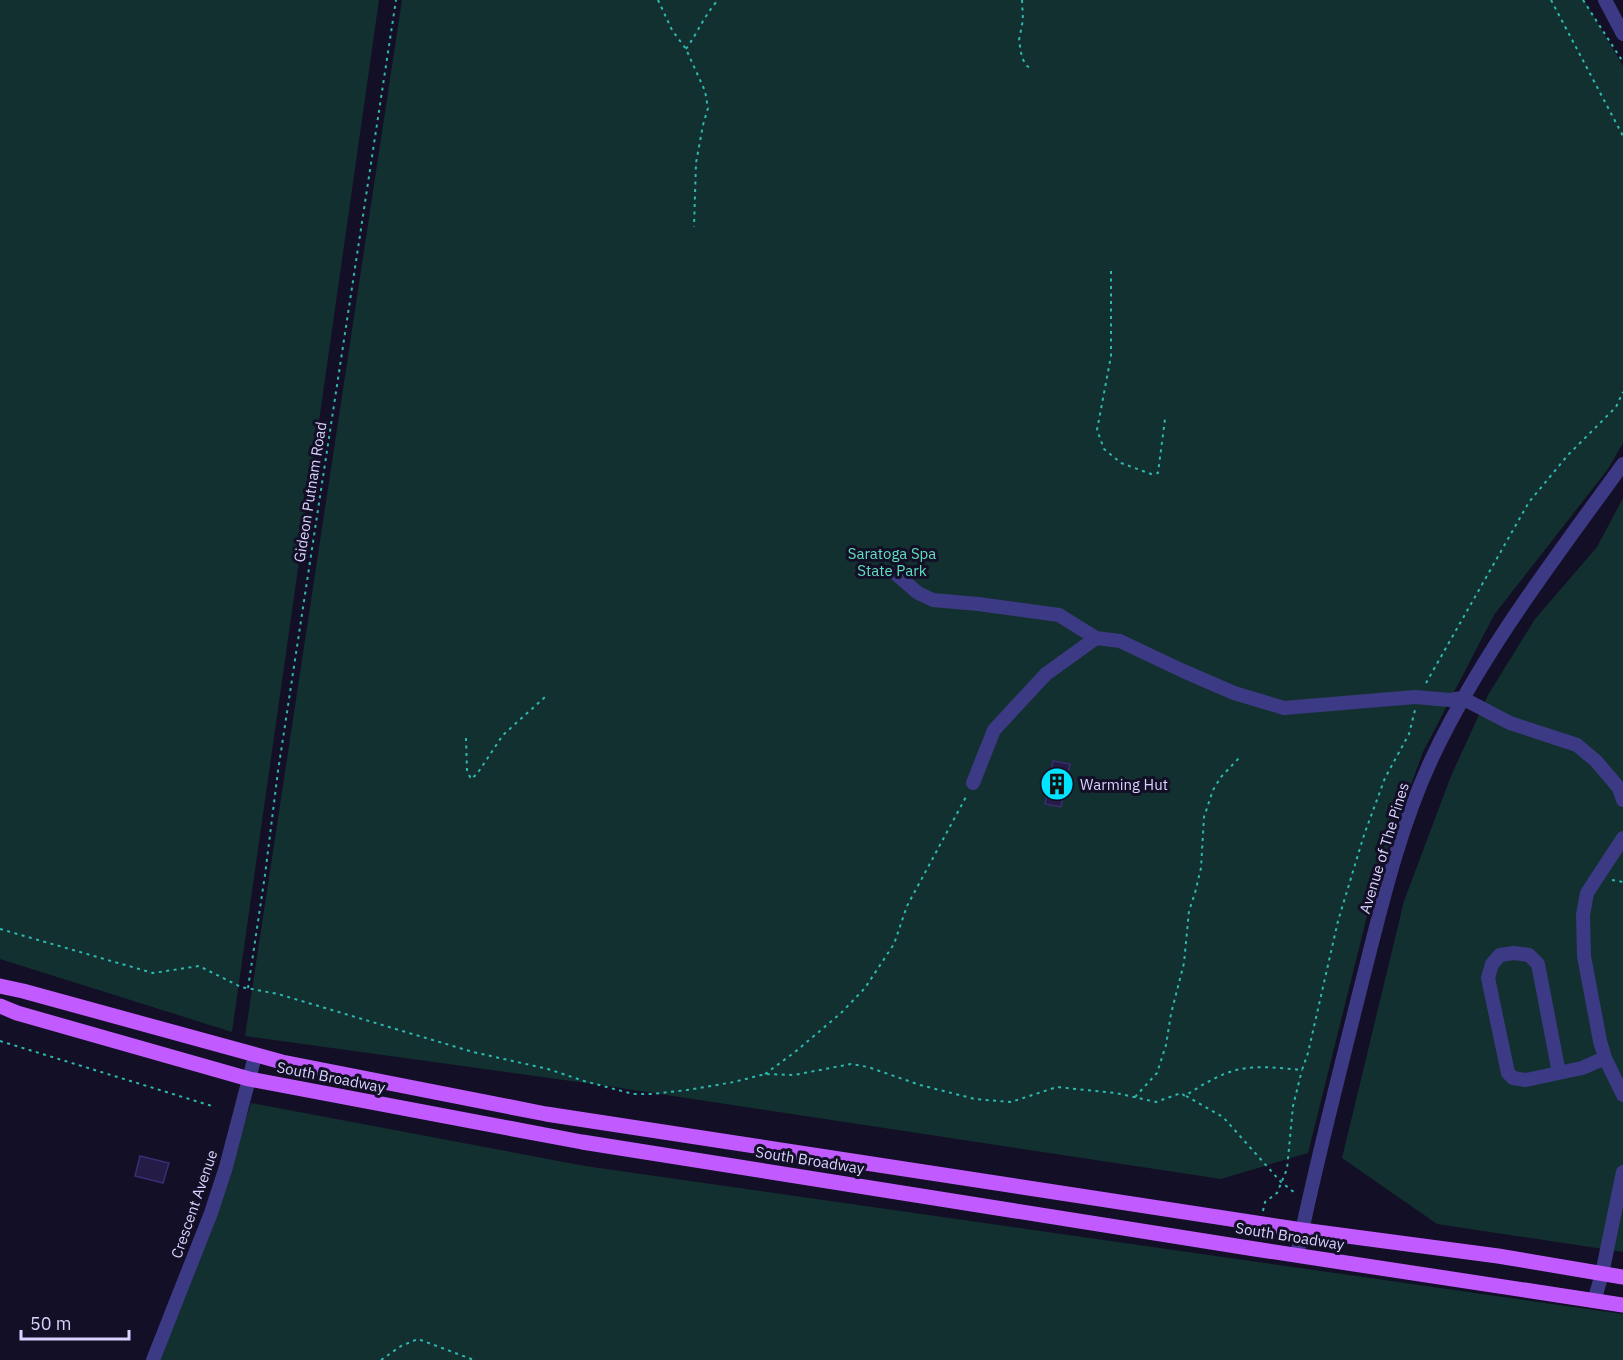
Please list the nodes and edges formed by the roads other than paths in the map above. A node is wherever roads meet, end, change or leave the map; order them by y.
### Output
1 (1605, 0) edge
2 (1623, 34) edge
3 (1623, 464) edge
4 (897, 575) dead end
5 (1096, 638) junction
6 (1462, 698) junction
7 (973, 783) road end
8 (1623, 800) edge
9 (1623, 838) edge
10 (0, 986) edge
11 (0, 1006) edge
12 (255, 1056) junction
13 (1605, 1058) junction
14 (1559, 1073) junction
15 (249, 1079) junction
16 (1623, 1095) edge
17 (1623, 1172) edge
18 (1302, 1230) junction
19 (1297, 1255) junction
20 (1602, 1274) junction
21 (1623, 1277) edge
22 (1594, 1300) junction
23 (1623, 1305) edge
24 (153, 1360) edge

1 - 2 street
3 - 6 street, Avenue of The Pines
4 - 5 street
5 - 6 street
5 - 7 street
6 - 8 street
6 - 18 street, Avenue of The Pines
9 - 13 street
10 - 12 main road, South Broadway
11 - 15 main road, South Broadway
12 - 15 street, Crescent Avenue
12 - 18 main road, South Broadway
13 - 14 street
13 - 16 street
14 - 14 street
15 - 19 main road, South Broadway
15 - 24 street, Crescent Avenue
17 - 20 street
18 - 19 street, Avenue of The Pines
18 - 20 main road, South Broadway
19 - 22 main road, South Broadway
20 - 21 main road, South Broadway
20 - 22 street
22 - 23 main road, South Broadway

